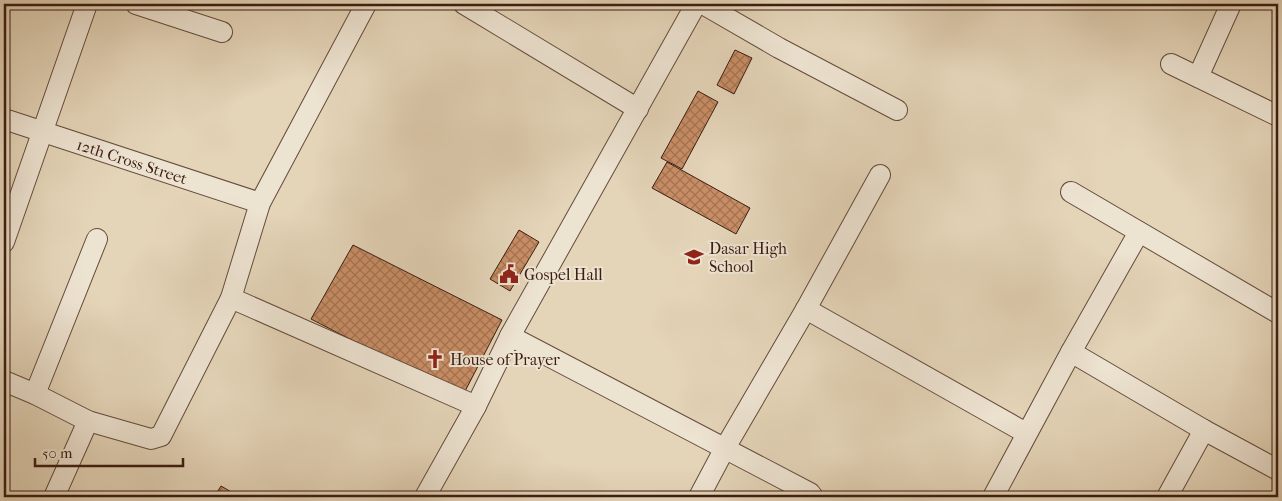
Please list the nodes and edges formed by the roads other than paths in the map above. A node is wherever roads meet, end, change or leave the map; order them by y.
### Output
1 (87, 4) edge
2 (136, 4) edge
3 (366, 4) edge
4 (464, 4) edge
5 (696, 4) edge
6 (703, 4) edge
7 (1231, 4) edge
8 (222, 32) dead end
9 (1171, 64) dead end
10 (1198, 77) junction
11 (638, 109) junction
12 (897, 110) dead end
13 (1278, 116) edge
14 (4, 119) edge
15 (42, 132) junction
16 (880, 175) dead end
17 (1071, 192) dead end
18 (260, 203) junction
19 (1139, 232) junction
20 (97, 238) dead end
21 (4, 242) edge
22 (231, 298) junction
23 (806, 310) junction
24 (1278, 313) edge
25 (510, 336) junction
26 (1071, 352) junction
27 (4, 380) edge
28 (35, 394) junction
29 (476, 406) junction
30 (88, 421) junction
31 (1204, 430) junction
32 (1026, 433) junction
33 (725, 448) junction
34 (1278, 470) edge
35 (54, 497) edge
36 (425, 497) edge
37 (699, 497) edge
38 (813, 497) edge
39 (993, 497) edge
40 (1167, 497) edge

1 - 15 street
2 - 8 street
3 - 18 street
4 - 11 street
5 - 11 street
6 - 12 street
7 - 10 street
9 - 10 street
10 - 13 street
11 - 25 street
14 - 15 street, 12th Cross Street
15 - 18 street, 12th Cross Street
15 - 21 street
16 - 23 street
17 - 19 street
18 - 22 street
19 - 24 street
19 - 26 street
20 - 28 street
22 - 29 street
22 - 30 street
23 - 32 street
23 - 33 street
25 - 29 street
25 - 33 street
26 - 31 street
26 - 32 street
27 - 28 street
28 - 30 street
29 - 36 street
30 - 35 street
31 - 34 street
31 - 40 street
32 - 39 street
33 - 37 street
33 - 38 street

